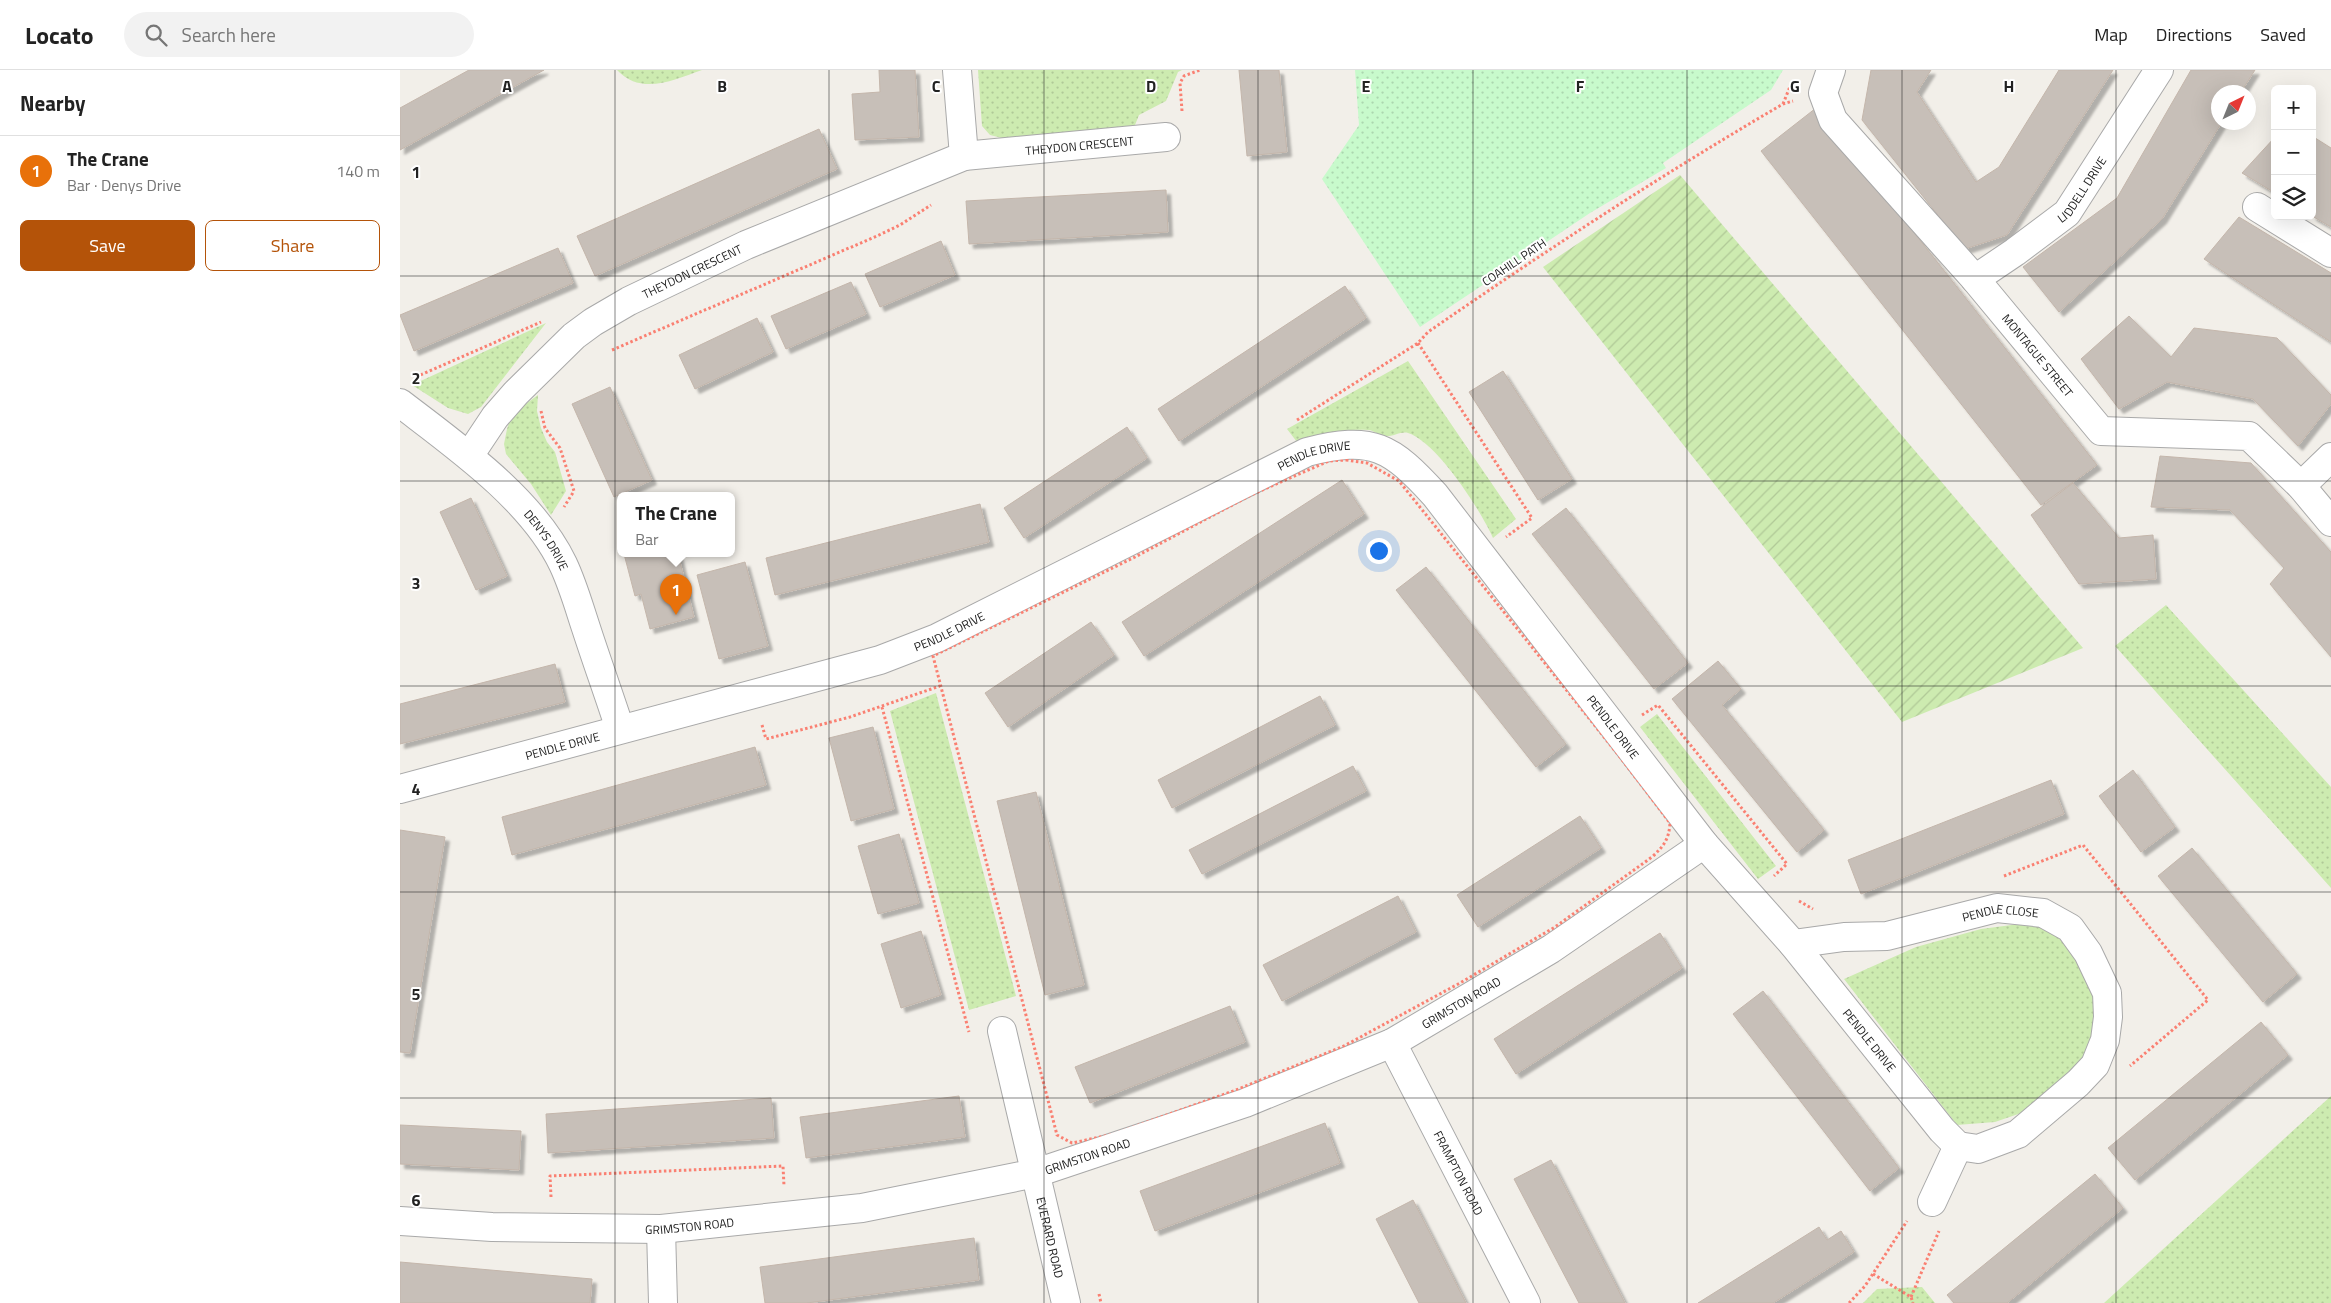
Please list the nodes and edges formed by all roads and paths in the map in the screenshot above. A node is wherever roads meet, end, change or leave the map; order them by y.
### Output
1 (957, 70) edge
2 (1200, 70) edge
3 (2159, 70) edge
4 (1827, 81) edge
5 (1182, 112) dead end
6 (1166, 137) dead end
7 (964, 156) junction
8 (937, 200) dead end
9 (2257, 207) dead end
10 (2331, 253) edge
11 (1975, 279) junction
12 (1418, 343) junction
13 (610, 351) dead end
14 (400, 403) edge
15 (541, 403) dead end
16 (1290, 425) dead end
17 (469, 456) junction
18 (2331, 457) edge
19 (2301, 486) junction
20 (563, 508) dead end
21 (2331, 522) edge
22 (1502, 540) dead end
23 (940, 686) joint
24 (882, 707) dead end
25 (1636, 707) dead end
26 (620, 729) junction
27 (400, 789) edge
28 (1704, 844) junction
29 (2001, 878) dead end
30 (1767, 881) dead end
31 (1796, 899) dead end
32 (1815, 910) dead end
33 (1793, 944) junction
34 (1002, 1031) dead end
35 (971, 1038) dead end
36 (1392, 1043) junction
37 (2126, 1068) dead end
38 (1958, 1146) junction
39 (1036, 1173) junction
40 (784, 1190) dead end
41 (551, 1201) dead end
42 (1932, 1202) dead end
43 (1909, 1216) dead end
44 (400, 1221) edge
45 (661, 1229) junction
46 (1940, 1229) dead end
47 (1873, 1274) junction
48 (1096, 1285) dead end
49 (1911, 1297) junction
50 (663, 1303) edge
51 (1066, 1303) edge
52 (1101, 1303) edge
53 (1526, 1303) edge
54 (1849, 1303) edge
55 (1913, 1303) edge

1 - 7 street
2 - 5 path
3 - 11 street, LIDDELL DRIVE
4 - 11 street, MONTAGUE STREET
4 - 12 path, COAHILL PATH
6 - 7 street, THEYDON CRESCENT
7 - 17 street, THEYDON CRESCENT
8 - 13 path
9 - 10 street
11 - 19 street, MONTAGUE STREET
12 - 16 path, COAHILL PATH
12 - 22 path
14 - 17 street, DENYS DRIVE
15 - 20 path
17 - 26 street, DENYS DRIVE
18 - 19 street
19 - 21 street, MONTAGUE STREET
23 - 23 path
24 - 35 path
25 - 30 path
26 - 27 street, PENDLE DRIVE
26 - 28 street, PENDLE DRIVE
28 - 33 street, PENDLE DRIVE
28 - 36 street, GRIMSTON ROAD
29 - 37 path
31 - 32 path
33 - 38 street, PENDLE DRIVE
33 - 38 street, PENDLE CLOSE
34 - 39 street, EVERARD ROAD
36 - 39 street, GRIMSTON ROAD
36 - 53 street, FRAMPTON ROAD
38 - 42 street
39 - 45 street, GRIMSTON ROAD
39 - 51 street, EVERARD ROAD
40 - 41 path
43 - 47 path
44 - 45 street, GRIMSTON ROAD
45 - 50 street
46 - 49 path
47 - 49 path
47 - 54 path
48 - 52 path
49 - 55 path

